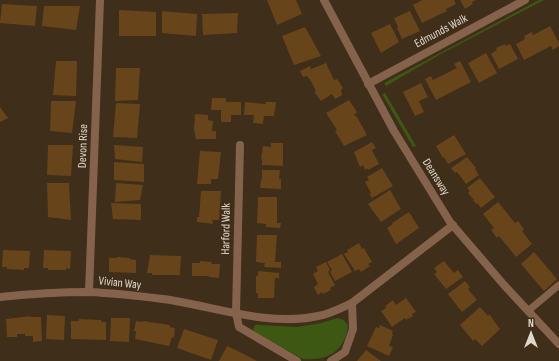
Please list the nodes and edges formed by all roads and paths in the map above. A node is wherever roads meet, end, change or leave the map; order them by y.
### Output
1 (100, 0) edge
2 (324, 0) edge
3 (525, 0) edge
4 (368, 84) junction
5 (240, 145) dead end
6 (453, 225) junction
7 (559, 285) edge
8 (89, 292) junction
9 (0, 297) edge
10 (352, 303) junction
11 (528, 311) junction
12 (236, 313) junction
13 (559, 344) edge
14 (297, 361) edge
15 (330, 361) edge

1 - 8 street, Devon Rise
2 - 4 street, Deansway
3 - 4 street, Edmunds Walk
4 - 6 street, Deansway
5 - 12 street, Harford Walk
6 - 10 street, Vivian Way
6 - 11 street, Deansway
7 - 11 lane
8 - 9 street, Vivian Way
8 - 12 street, Vivian Way
10 - 12 street, Vivian Way
10 - 15 street
11 - 13 street, Deansway
12 - 14 street

